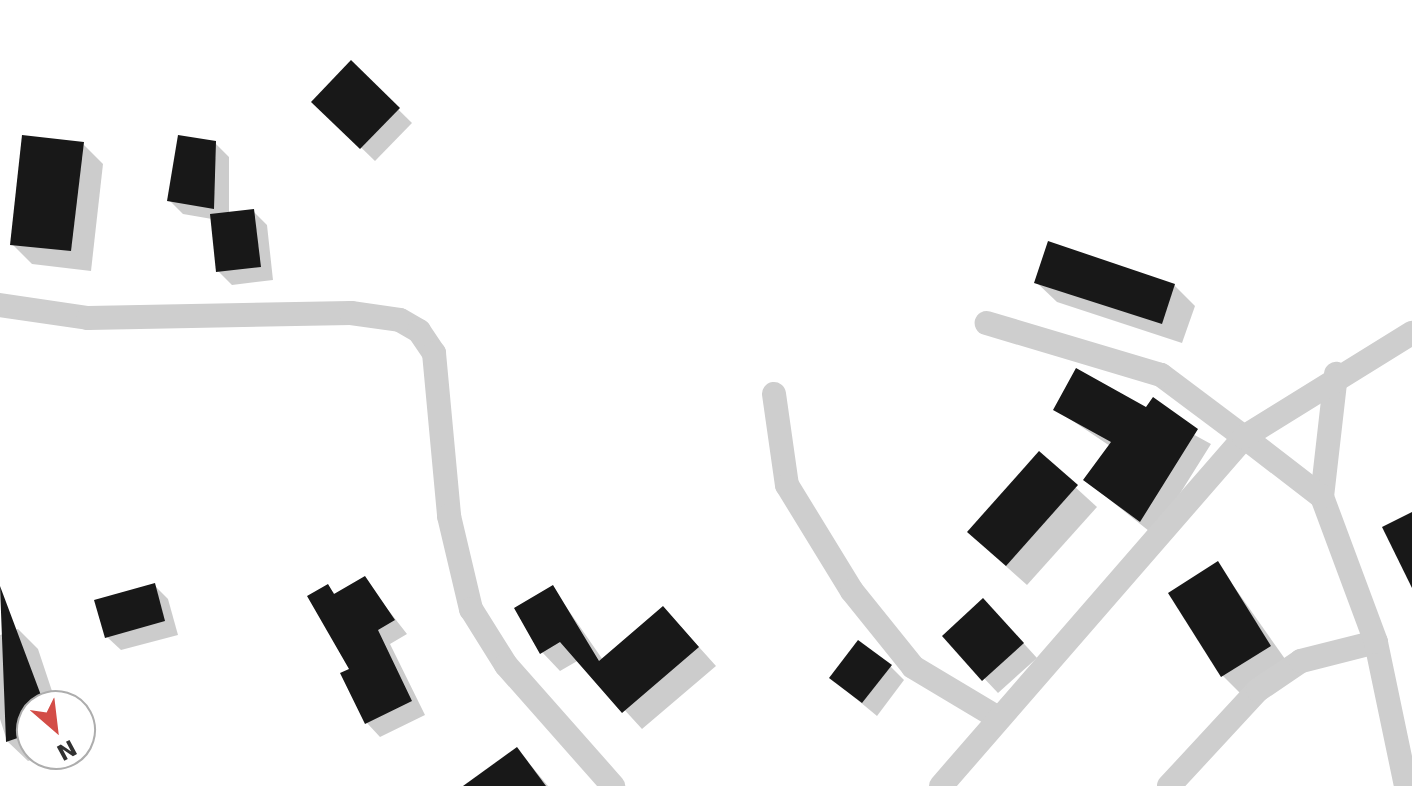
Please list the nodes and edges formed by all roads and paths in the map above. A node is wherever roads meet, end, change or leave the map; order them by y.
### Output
1 (0, 305) edge
2 (987, 323) dead end
3 (1412, 333) edge
4 (1336, 374) junction
5 (774, 394) dead end
6 (1244, 437) junction
7 (1322, 497) junction
8 (1376, 642) junction
9 (995, 716) junction
10 (613, 786) edge
11 (941, 786) edge
12 (1169, 786) edge
13 (1406, 786) edge

1 - 10 street
2 - 6 street
3 - 4 street
4 - 6 street
4 - 7 street
5 - 9 street
6 - 7 street
6 - 9 street
7 - 8 street
8 - 12 street
8 - 13 street
9 - 11 street

